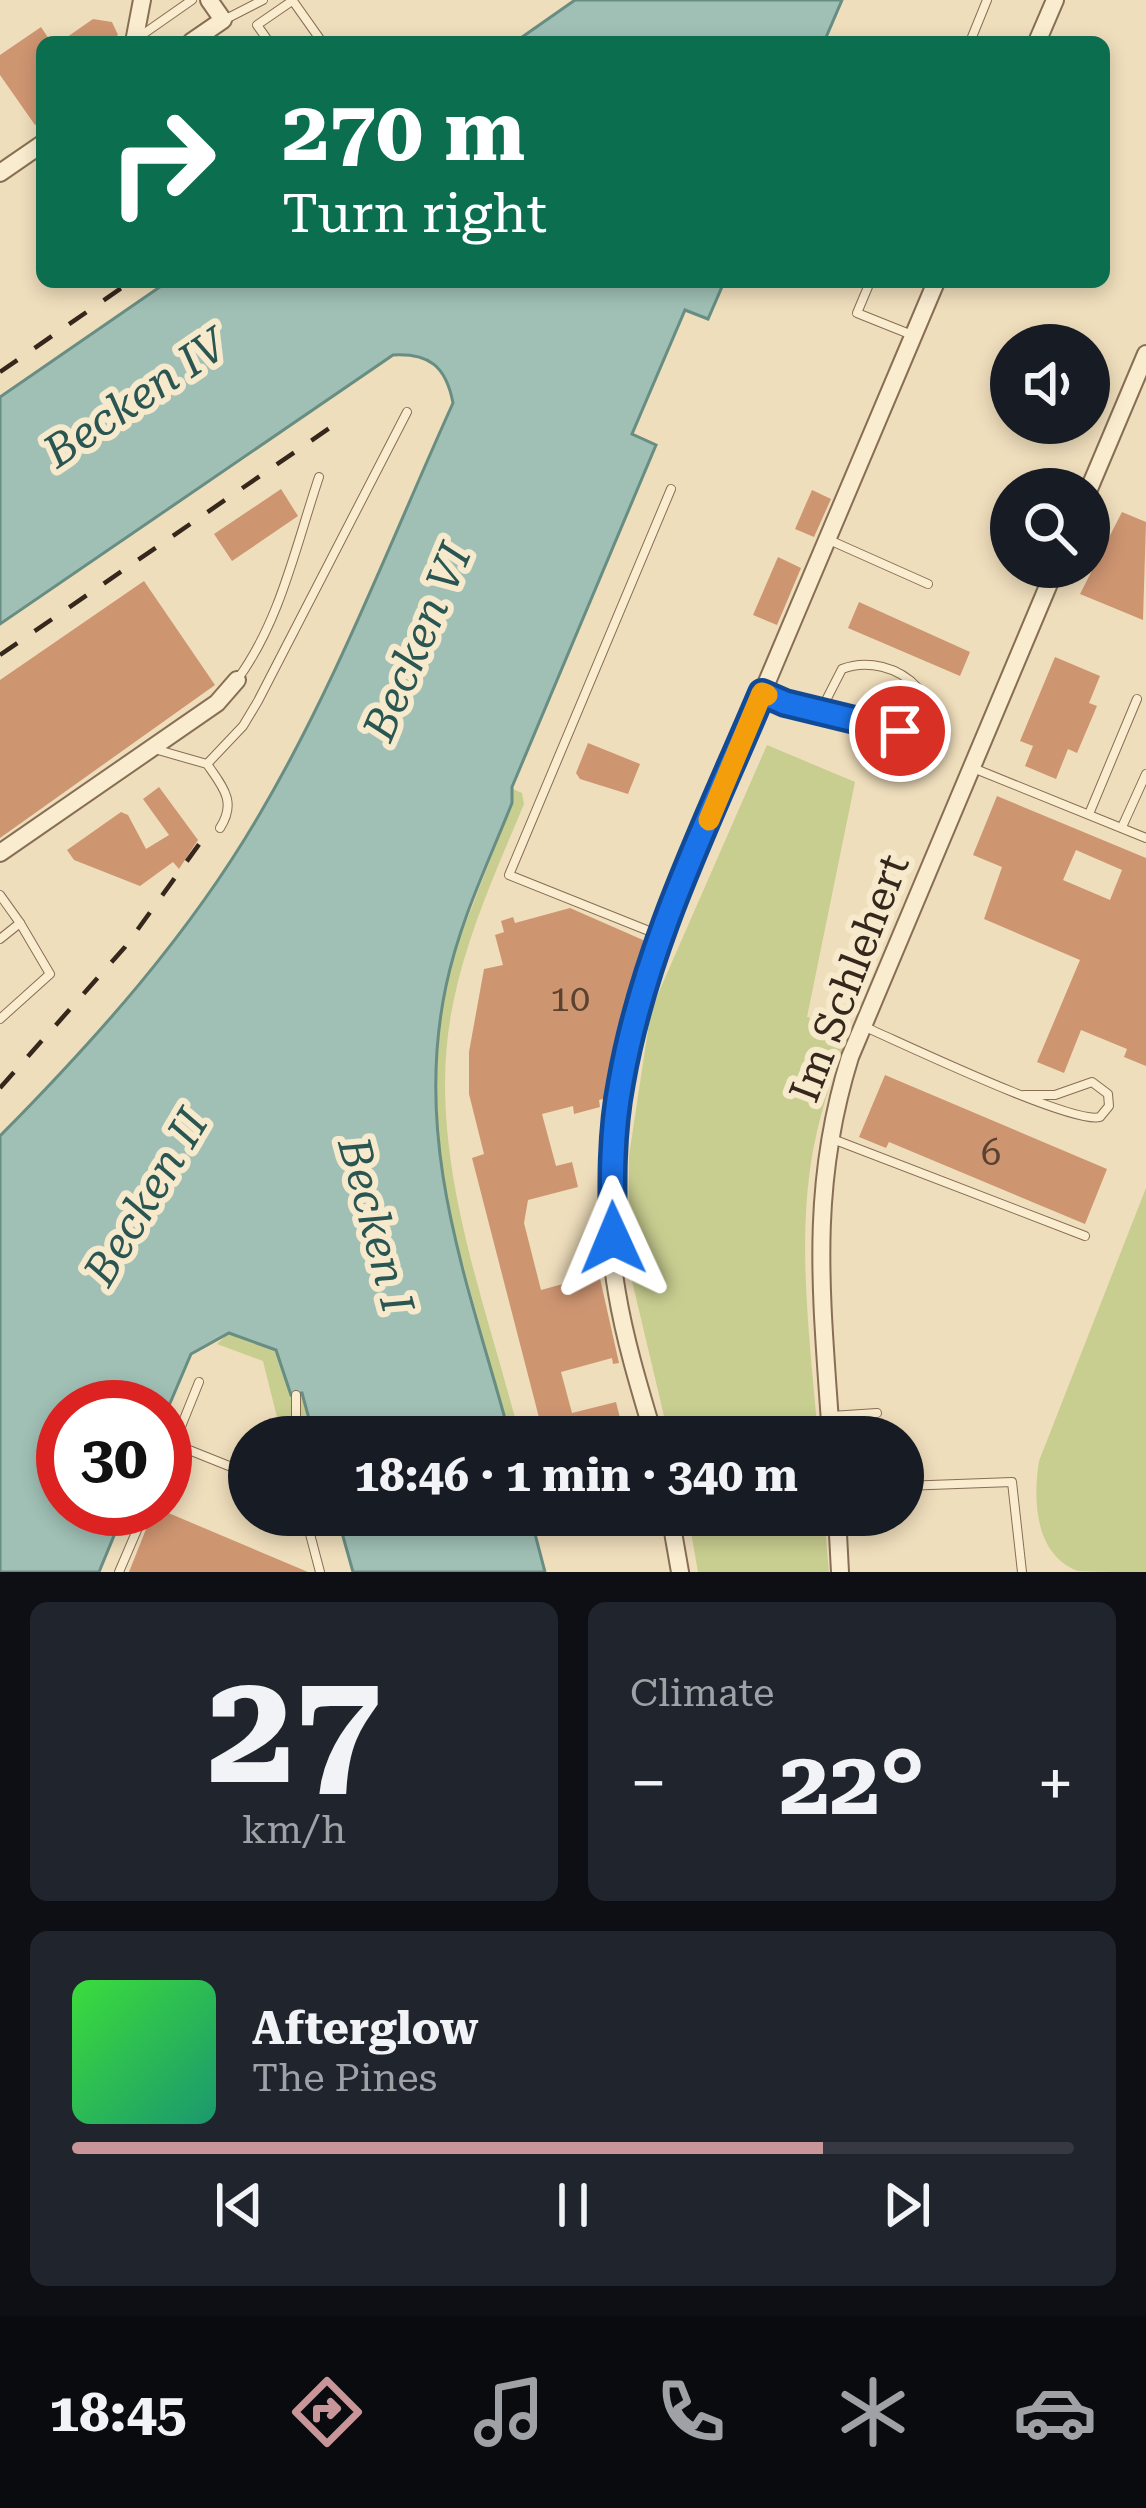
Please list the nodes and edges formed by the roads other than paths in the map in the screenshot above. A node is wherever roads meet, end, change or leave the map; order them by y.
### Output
1 (142, 0) edge
2 (192, 0) edge
3 (208, 0) edge
4 (263, 0) edge
5 (987, 0) edge
6 (1055, 0) edge
7 (293, 1) edge
8 (247, 4) edge
9 (223, 20) junction
10 (257, 25) junction
11 (135, 36) edge
12 (141, 36) edge
13 (200, 36) edge
14 (265, 36) edge
15 (318, 36) edge
16 (972, 36) edge
17 (1040, 36) edge
18 (36, 148) edge
19 (0, 173) edge
20 (867, 288) edge
21 (933, 288) edge
22 (909, 334) junction
23 (1146, 354) edge
24 (407, 412) dead end
25 (1098, 468) edge
26 (319, 477) dead end
27 (671, 489) dead end
28 (827, 539) junction
29 (928, 584) dead end
30 (1047, 588) edge
31 (237, 680) joint
32 (762, 693) junction
33 (1137, 699) dead end
34 (820, 712) junction
35 (151, 748) junction
36 (207, 764) junction
37 (971, 767) junction
38 (1146, 774) edge
39 (1089, 814) junction
40 (220, 828) dead end
41 (1122, 828) junction
42 (1144, 836) edge
43 (0, 853) edge
44 (0, 895) edge
45 (20, 923) junction
46 (660, 935) junction
47 (0, 939) edge
48 (0, 1019) edge
49 (864, 1026) junction
50 (1024, 1095) junction
51 (828, 1138) junction
52 (1085, 1236) dead end
53 (199, 1382) dead end
54 (296, 1395) dead end
55 (192, 1399) edge
56 (878, 1414) dead end
57 (296, 1416) edge
58 (649, 1416) edge
59 (830, 1416) edge
60 (846, 1416) edge
61 (192, 1451) edge
62 (228, 1466) edge
63 (924, 1485) edge
64 (134, 1536) edge
65 (311, 1536) edge
66 (674, 1536) edge
67 (838, 1536) edge
68 (119, 1572) edge
69 (320, 1572) edge
70 (680, 1572) edge
71 (839, 1572) edge
72 (1022, 1572) edge

1 - 11 street
2 - 12 lane
3 - 9 street
4 - 8 lane
5 - 16 lane
6 - 17 street
7 - 10 lane
7 - 15 lane
8 - 9 lane
8 - 10 lane
9 - 13 street
10 - 14 lane
18 - 19 street
20 - 22 lane
21 - 22 street
22 - 28 street
23 - 25 street
24 - 36 lane
26 - 31 lane
27 - 46 lane
28 - 29 lane
28 - 32 street
30 - 37 street, Im Schlehert
31 - 35 street
32 - 34 lane
32 - 46 street
33 - 39 lane
34 - 34 lane
35 - 36 lane
35 - 43 street
36 - 40 lane
37 - 39 lane
37 - 49 street, Im Schlehert
38 - 41 lane
39 - 41 lane
41 - 42 lane
44 - 45 lane
45 - 47 lane
45 - 48 lane
46 - 58 street
49 - 50 lane
49 - 51 street, Im Schlehert
50 - 50 lane
51 - 52 lane
51 - 59 street, Im Schlehert
53 - 55 lane
54 - 57 lane
56 - 60 lane
61 - 62 lane
63 - 72 lane
64 - 68 lane
65 - 69 lane
66 - 70 street
67 - 71 street

